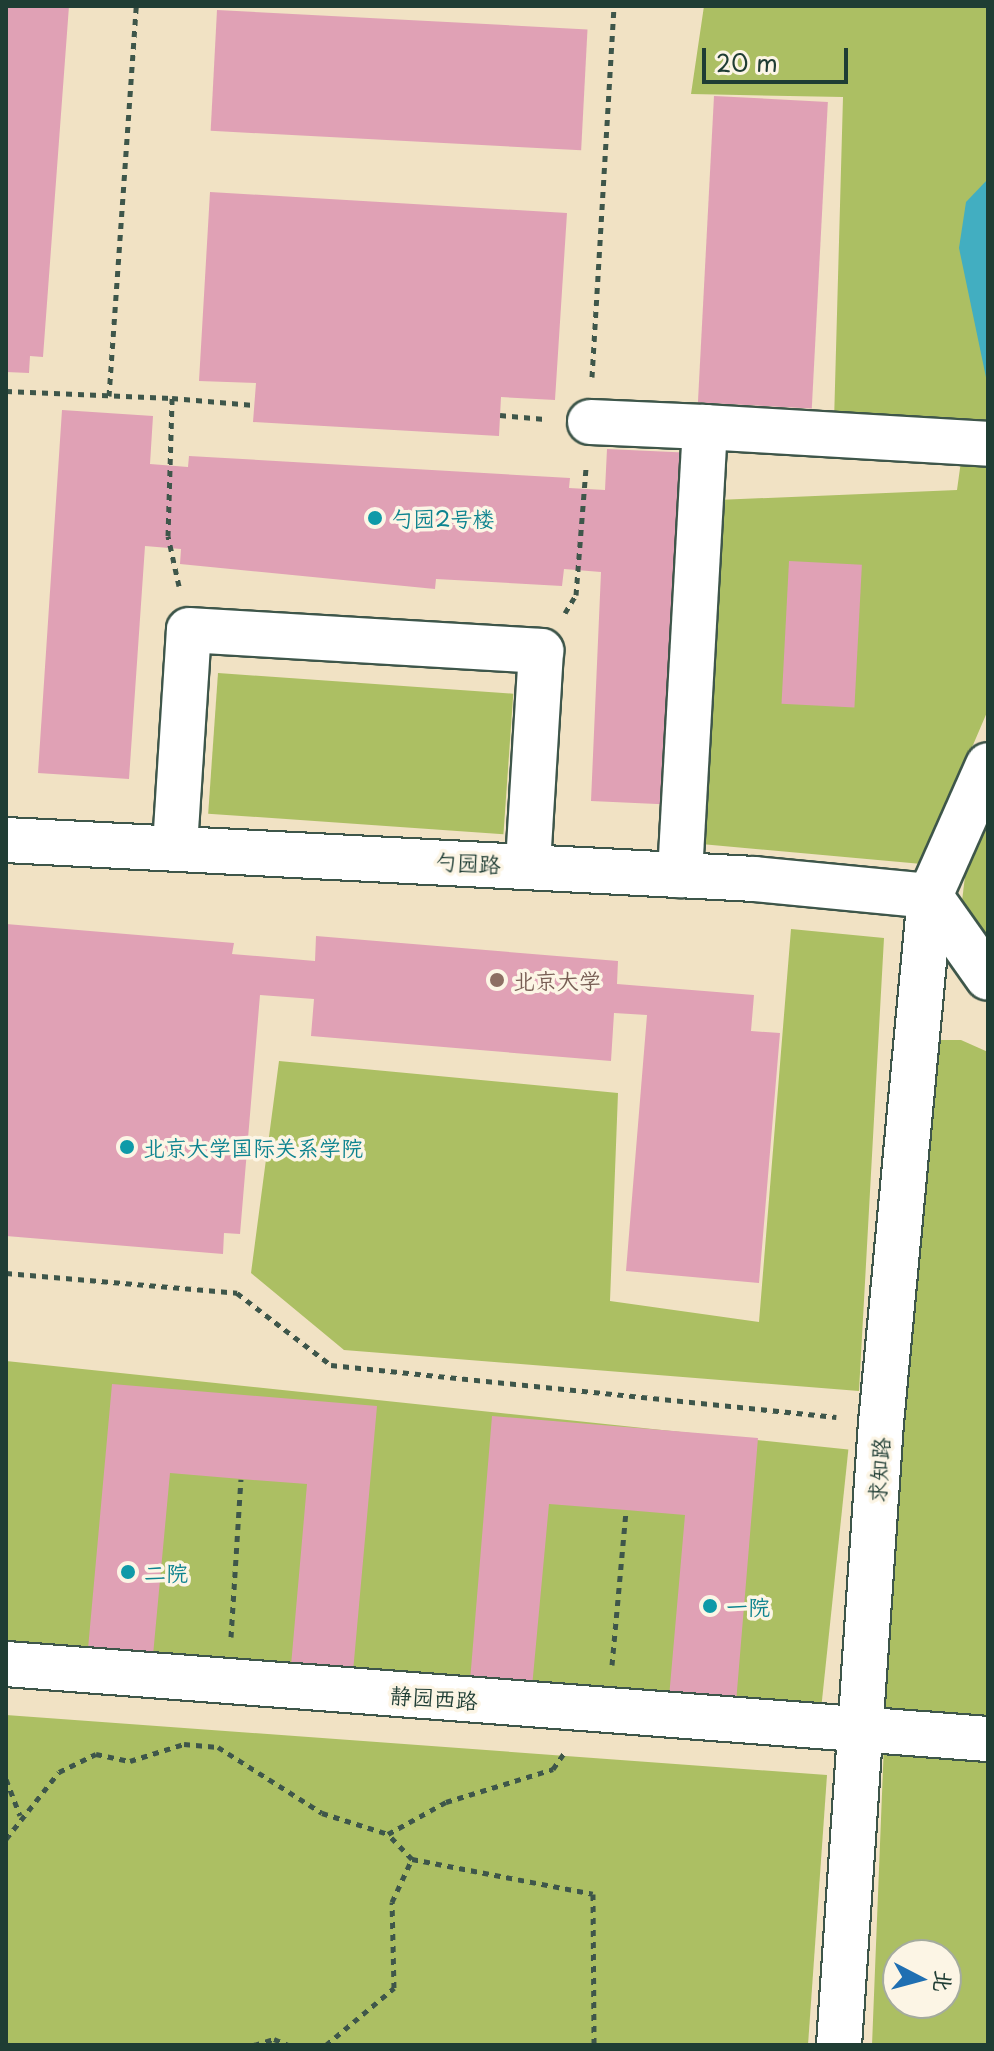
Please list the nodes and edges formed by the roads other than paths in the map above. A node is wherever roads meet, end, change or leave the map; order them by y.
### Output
1 (590, 422) road end
2 (705, 427) junction
3 (988, 444) edge
4 (988, 765) edge
5 (6, 840) edge
6 (175, 846) junction
7 (528, 865) junction
8 (680, 875) junction
9 (930, 896) junction
10 (988, 978) edge
11 (6, 1664) edge
12 (861, 1730) junction
13 (988, 1739) edge
14 (839, 2045) edge

1 - 2 street
2 - 3 street
2 - 8 street
4 - 9 street, 求知路
5 - 6 street, 勺园路
6 - 7 street, 勺园路
6 - 7 street
7 - 8 street, 勺园路
8 - 9 street, 勺园路
9 - 10 street
9 - 12 street, 求知路
11 - 12 street, 静园西路
12 - 13 street, 静园西路
12 - 14 street, 求知路

